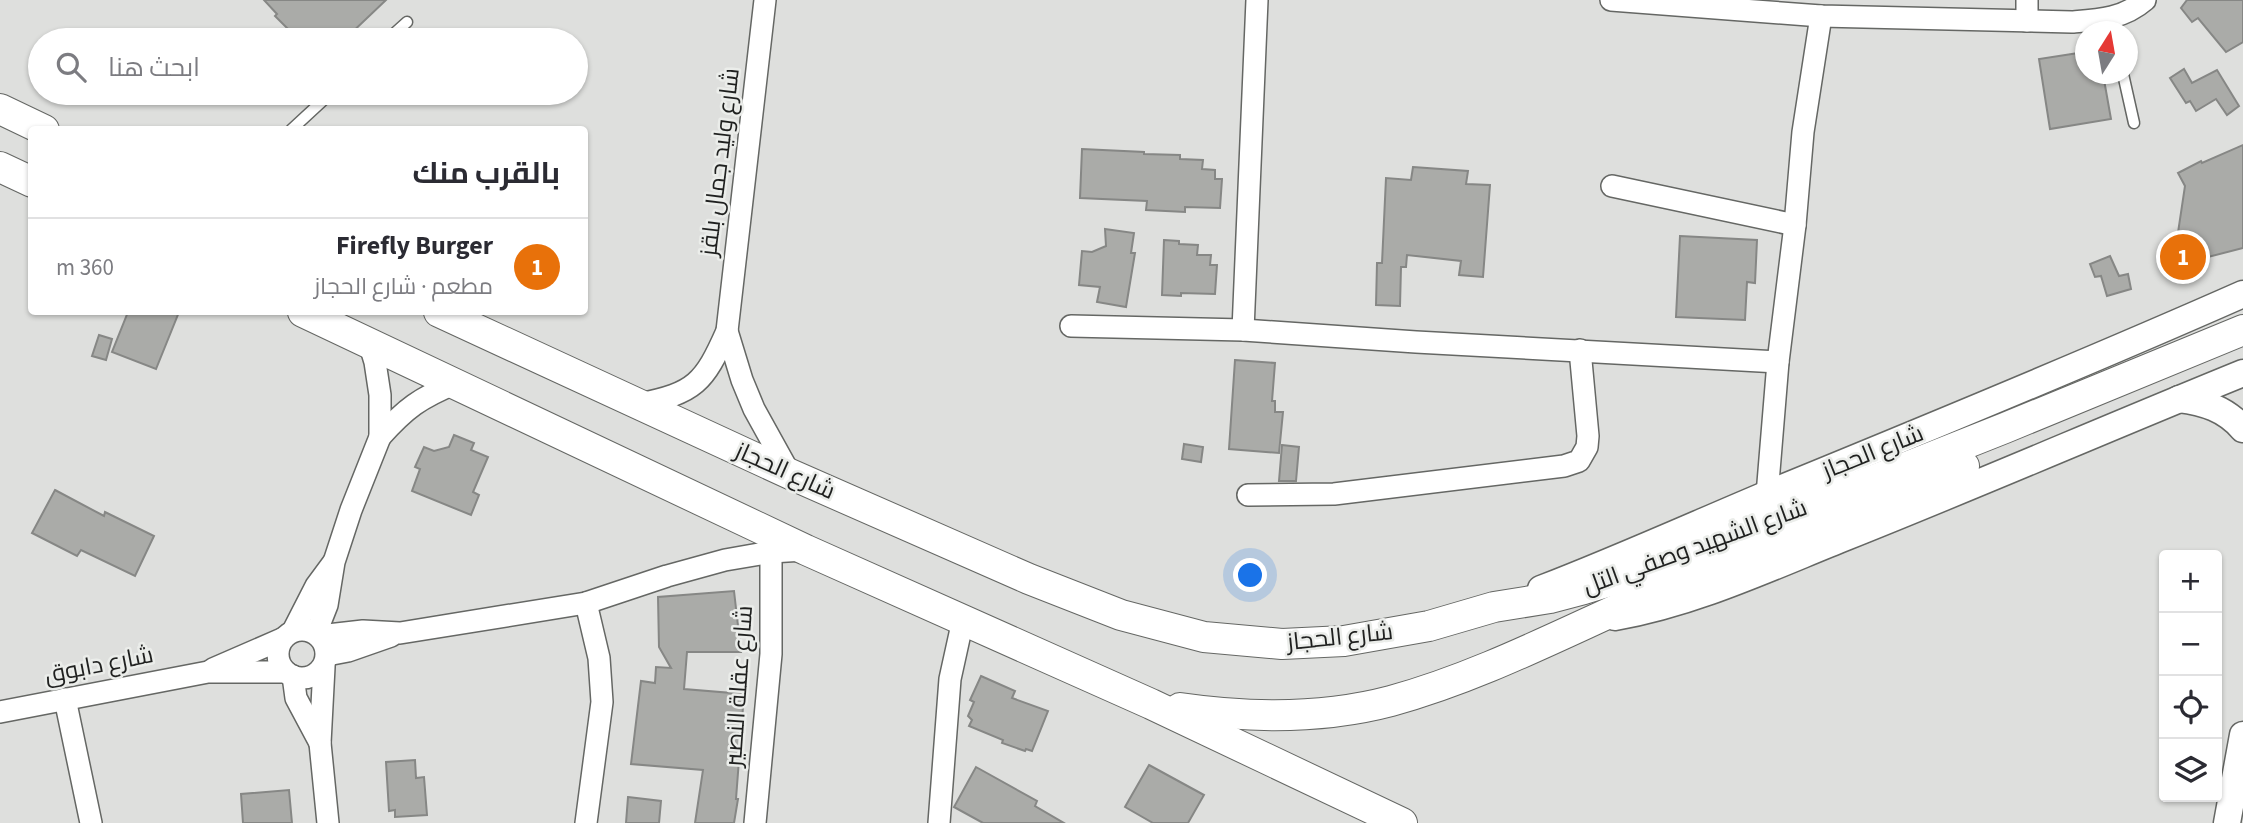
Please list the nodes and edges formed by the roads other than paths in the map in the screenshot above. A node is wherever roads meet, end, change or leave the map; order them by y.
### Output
1 (765, 0) edge
2 (1257, 0) edge
3 (1611, 0) edge
4 (2145, 0) edge
5 (2027, 11) edge
6 (1821, 16) junction
7 (2117, 21) edge
8 (407, 22) dead end
9 (2075, 23) edge
10 (400, 28) edge
11 (2125, 84) edge
12 (318, 105) edge
13 (0, 109) edge
14 (2134, 123) dead end
15 (36, 126) edge
16 (295, 126) edge
17 (0, 166) edge
18 (28, 180) edge
19 (1612, 186) dead end
20 (1795, 225) junction
21 (2243, 293) edge
22 (2204, 311) junction
23 (2243, 311) edge
24 (310, 315) edge
25 (446, 315) edge
26 (1071, 326) dead end
27 (1243, 330) junction
28 (2243, 330) edge
29 (727, 331) junction
30 (369, 342) junction
31 (1580, 350) junction
32 (2243, 351) edge
33 (1778, 362) junction
34 (2243, 373) edge
35 (456, 383) junction
36 (2179, 399) junction
37 (639, 404) junction
38 (2243, 429) edge
39 (380, 437) junction
40 (790, 474) junction
41 (1248, 495) dead end
42 (1767, 495) junction
43 (1764, 535) junction
44 (806, 550) junction
45 (771, 552) junction
46 (334, 562) junction
47 (586, 603) junction
48 (1494, 607) junction
49 (963, 620) junction
50 (1586, 622) junction
51 (288, 635) junction
52 (321, 648) junction
53 (208, 672) junction
54 (290, 674) junction
55 (65, 699) junction
56 (1151, 704) junction
57 (0, 712) edge
58 (2243, 735) edge
59 (320, 743) junction
60 (91, 823) edge
61 (328, 823) edge
62 (586, 823) edge
63 (755, 823) edge
64 (939, 823) edge
65 (1402, 823) edge
66 (2227, 823) edge

1 - 29 street, شارع وليد جمال بلقز
2 - 27 street
3 - 6 street
4 - 7 street
5 - 6 street
5 - 9 street
6 - 20 street
8 - 10 lane
11 - 14 lane
12 - 16 lane
13 - 15 main road
17 - 18 main road
19 - 20 street
20 - 33 street
21 - 22 street, شارع الحجاز
22 - 23 street
22 - 42 street, شارع الحجاز
24 - 30 main road
25 - 37 main road, شارع الحجاز
26 - 27 street
27 - 31 street
28 - 43 main road, شارع الشهيد وصفي التل
29 - 37 street, شارع وليد جمال بلقز
29 - 40 street, شارع وليد جمال بلقز
30 - 35 main road
30 - 39 street
31 - 33 street
31 - 41 street
32 - 43 main road, شارع الشهيد وصفي التل
33 - 42 street
34 - 36 street
35 - 39 street
35 - 44 main road
36 - 38 street
36 - 50 street
37 - 40 main road, شارع الحجاز
39 - 46 street
40 - 48 main road, شارع الحجاز
42 - 48 street, شارع الحجاز
43 - 48 main road, شارع الشهيد وصفي التل
43 - 50 main road, شارع الشهيد وصفي التل
44 - 45 street
44 - 49 main road
45 - 47 street
45 - 63 street, شارع عقلة النصير
46 - 51 street
46 - 52 street
47 - 52 street
47 - 62 street
49 - 56 main road
49 - 64 street
50 - 56 main road
51 - 52 street
51 - 53 street, شارع دابوق
51 - 54 street
52 - 54 street
52 - 59 street
53 - 54 street, شارع دابوق
53 - 55 street, شارع دابوق
54 - 59 street
55 - 57 street, شارع دابوق
55 - 60 street
56 - 65 main road
58 - 66 street
59 - 61 street

